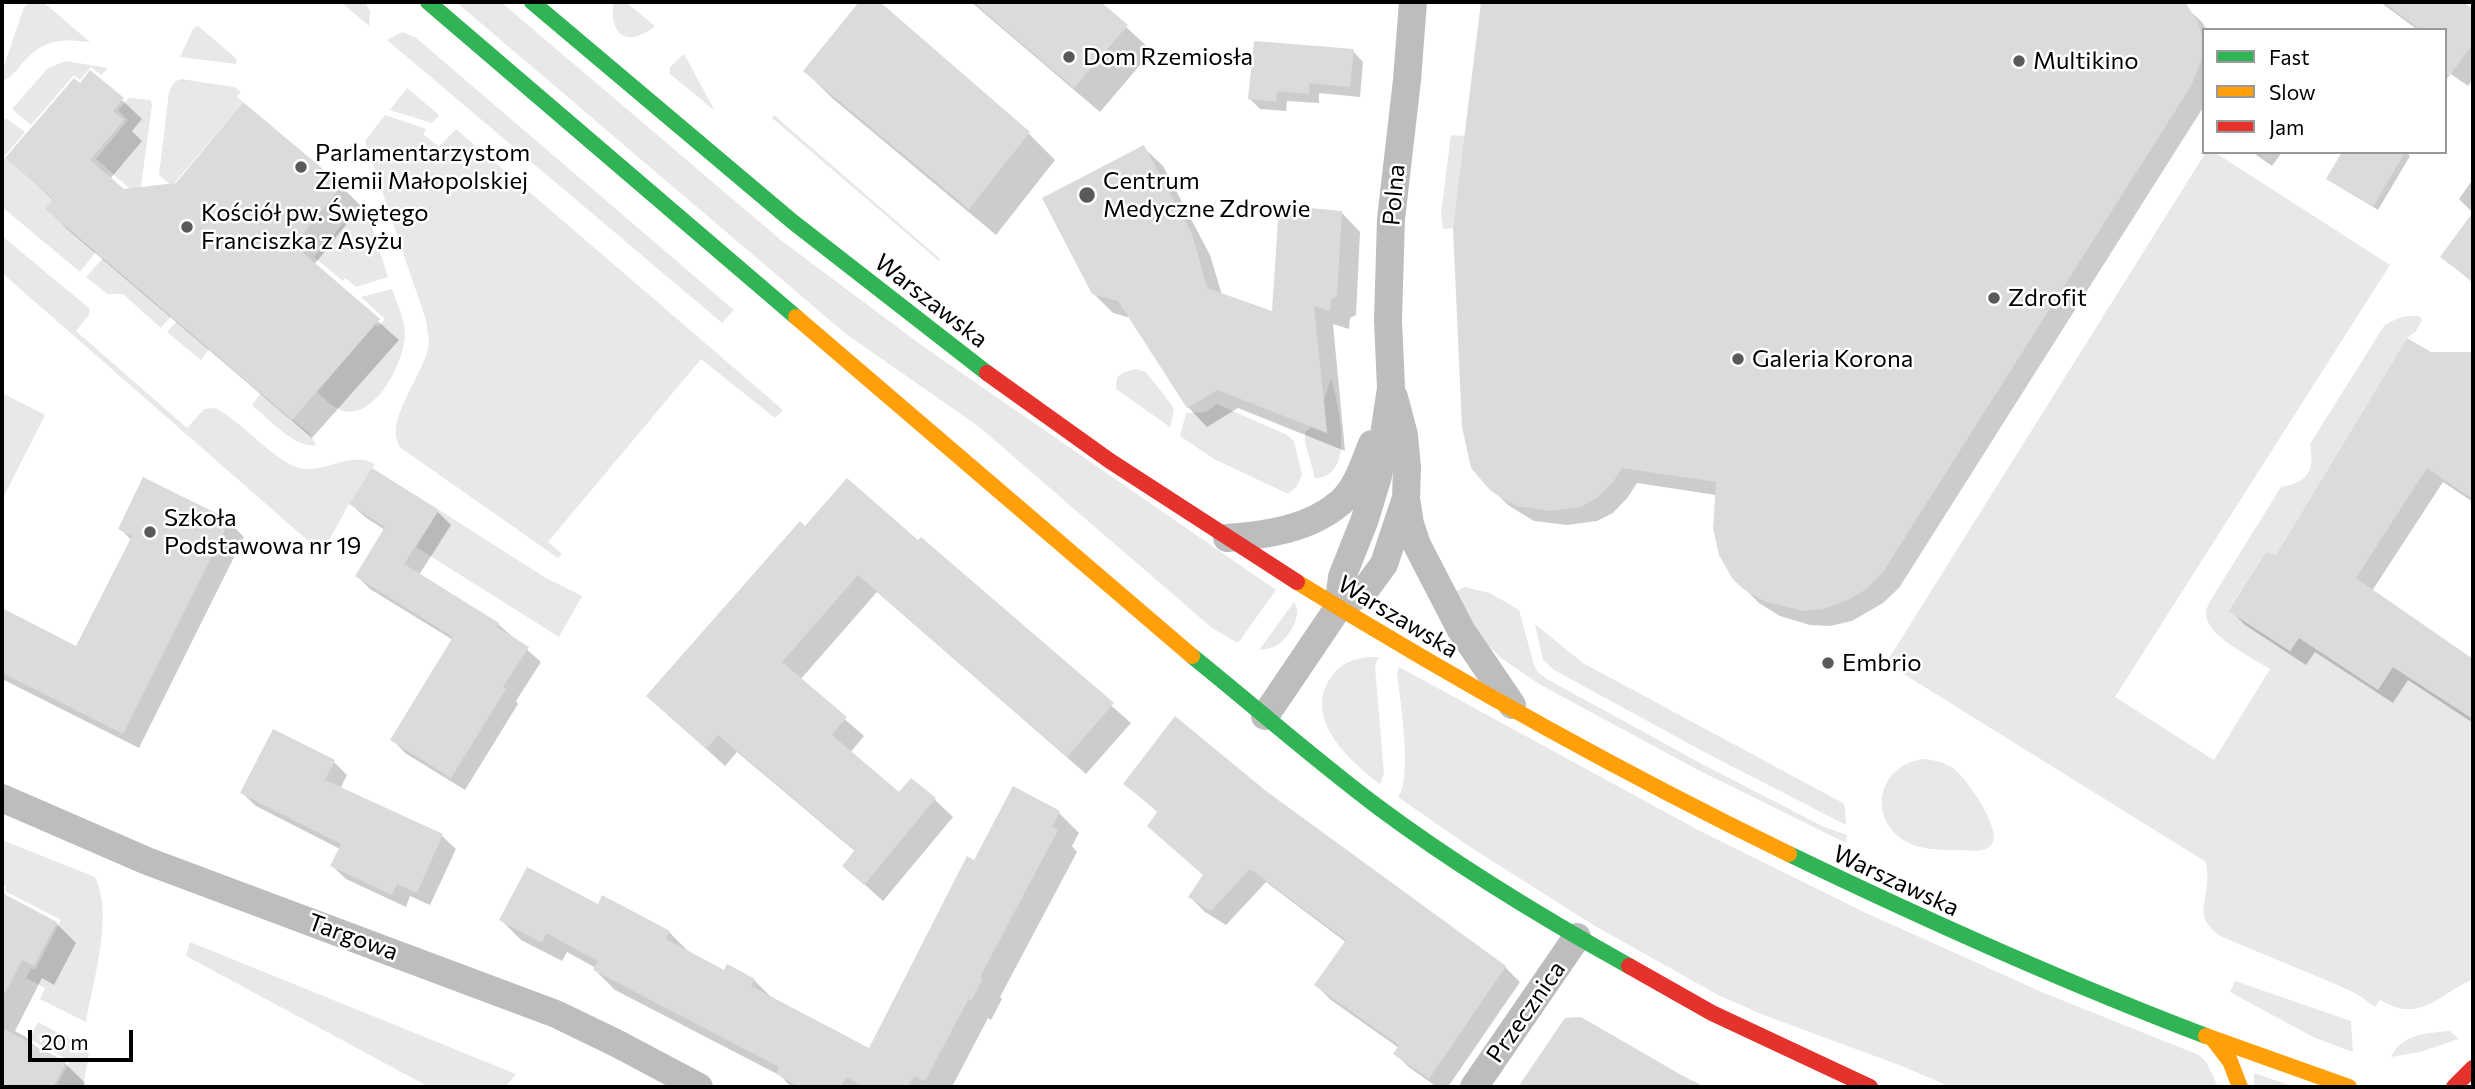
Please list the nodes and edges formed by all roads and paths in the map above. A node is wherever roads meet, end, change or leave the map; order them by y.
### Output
1 (428, 2) edge
2 (532, 2) edge
3 (1413, 2) edge
4 (1391, 388) junction
5 (1406, 498) junction
6 (1227, 537) junction
7 (1338, 608) junction
8 (1518, 713) junction
9 (1265, 716) junction
10 (2, 798) edge
11 (1577, 937) junction
12 (2213, 1039) junction
13 (2473, 1068) edge
14 (699, 1087) edge
15 (1474, 1087) edge
16 (1870, 1087) edge
17 (2240, 1087) edge
18 (2349, 1087) edge
19 (2454, 1087) edge

1 - 9 main road
2 - 6 main road, Warszawska
3 - 4 street, Polna
4 - 5 street, Polna
4 - 6 street, Polna
4 - 7 street, Polna
5 - 7 street, Polna
5 - 8 street, Polna
6 - 7 main road, Warszawska
7 - 8 main road, Warszawska
7 - 9 street, Polna
8 - 12 main road, Warszawska
9 - 11 main road
10 - 14 street, Targowa
11 - 15 street, Przecznica
11 - 16 main road
12 - 17 main road
12 - 18 main road, Warszawska
13 - 19 main road

